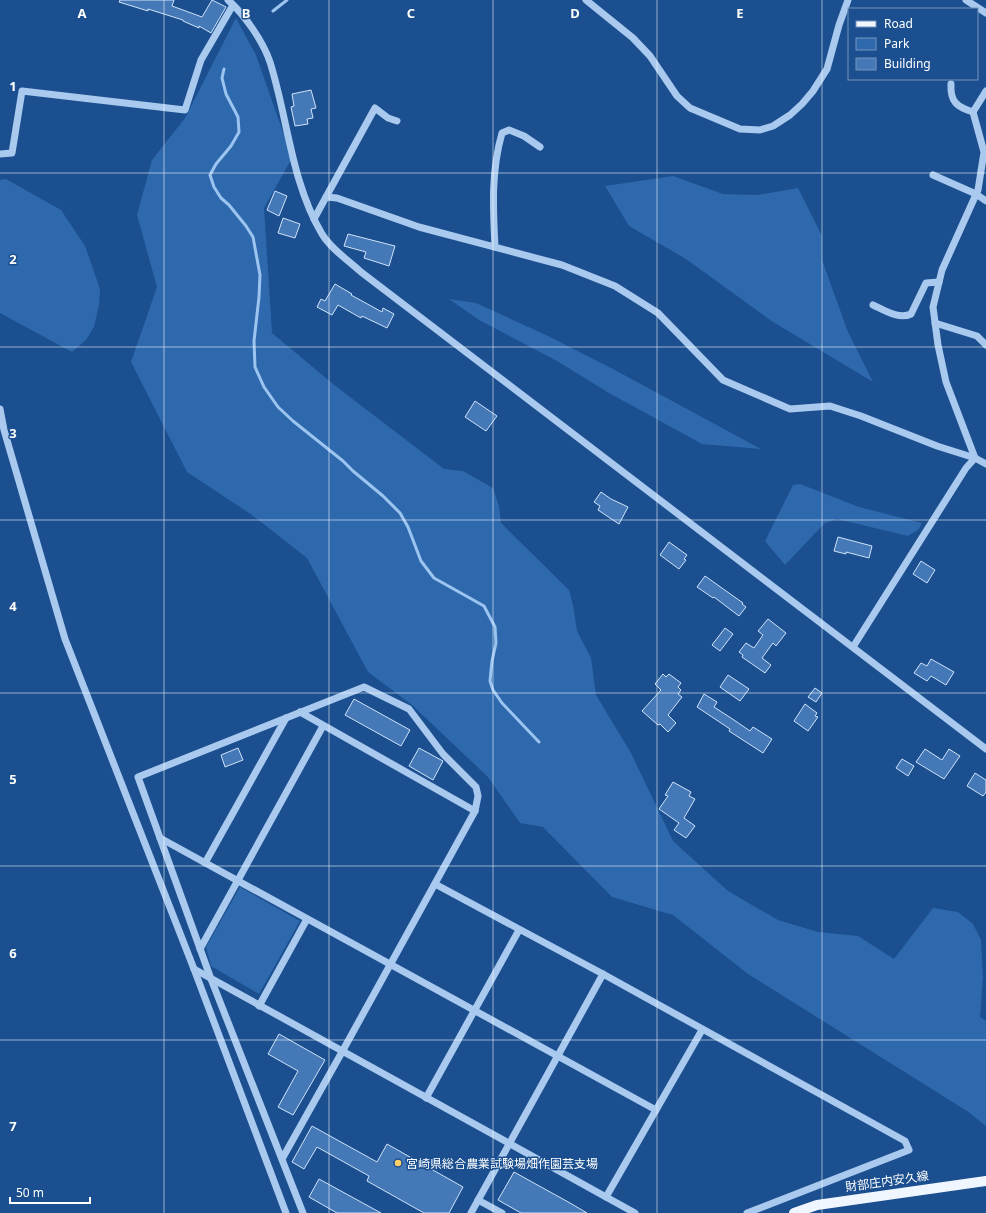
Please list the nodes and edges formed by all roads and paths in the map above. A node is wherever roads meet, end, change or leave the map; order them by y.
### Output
1 (586, 0) edge
2 (848, 0) edge
3 (966, 0) edge
4 (230, 2) edge
5 (986, 13) edge
6 (951, 84) dead end
7 (986, 91) edge
8 (973, 112) junction
9 (397, 121) dead end
10 (540, 147) dead end
11 (0, 154) edge
12 (933, 175) dead end
13 (976, 194) junction
14 (326, 197) junction
15 (986, 201) edge
16 (314, 219) junction
17 (495, 247) junction
18 (939, 282) junction
19 (873, 305) dead end
20 (935, 323) junction
21 (986, 345) edge
22 (0, 409) edge
23 (975, 458) junction
24 (986, 464) edge
25 (853, 647) junction
26 (300, 712) junction
27 (286, 718) junction
28 (324, 726) junction
29 (986, 749) edge
30 (475, 811) junction
31 (160, 838) junction
32 (205, 863) junction
33 (237, 881) junction
34 (435, 884) junction
35 (307, 919) junction
36 (519, 930) junction
37 (200, 949) junction
38 (390, 965) junction
39 (194, 970) junction
40 (603, 974) junction
41 (212, 980) junction
42 (259, 1006) junction
43 (474, 1010) junction
44 (702, 1030) junction
45 (342, 1052) junction
46 (558, 1057) junction
47 (426, 1098) junction
48 (656, 1110) junction
49 (510, 1144) junction
50 (282, 1158) junction
51 (986, 1181) edge
52 (606, 1197) junction
53 (478, 1200) junction
54 (286, 1213) edge
55 (303, 1213) edge
56 (471, 1213) edge
57 (502, 1213) edge
58 (635, 1213) edge
59 (747, 1213) edge
60 (794, 1213) edge

1 - 2 street
3 - 5 street
4 - 11 street
4 - 16 street
6 - 8 street
7 - 8 street
8 - 13 street
9 - 14 street
10 - 17 street
12 - 13 street
13 - 15 street
13 - 18 street
14 - 16 street
14 - 17 street
16 - 25 street
17 - 23 street
18 - 19 street
18 - 20 street
20 - 21 street
20 - 23 street
22 - 39 street
23 - 24 street
23 - 25 street
25 - 29 street
26 - 27 street
26 - 28 street
26 - 30 street
27 - 31 street
27 - 32 street
28 - 30 street
28 - 33 street
30 - 34 street
31 - 32 street
31 - 37 street
32 - 33 street
33 - 35 street
33 - 37 street
34 - 36 street
34 - 38 street
35 - 38 street
35 - 42 street
36 - 40 street
36 - 43 street
37 - 41 street
38 - 43 street
38 - 45 street
39 - 41 street
39 - 54 street
40 - 44 street
40 - 46 street
41 - 42 street
41 - 50 street
42 - 45 street
43 - 46 street
43 - 47 street
44 - 48 street
44 - 59 street
45 - 47 street
45 - 50 street
46 - 48 street
46 - 49 street
47 - 49 street
48 - 52 street
49 - 52 street
49 - 53 street
50 - 55 street
51 - 60 main road, 財部庄内安久線
52 - 58 street
53 - 56 street
53 - 57 street

